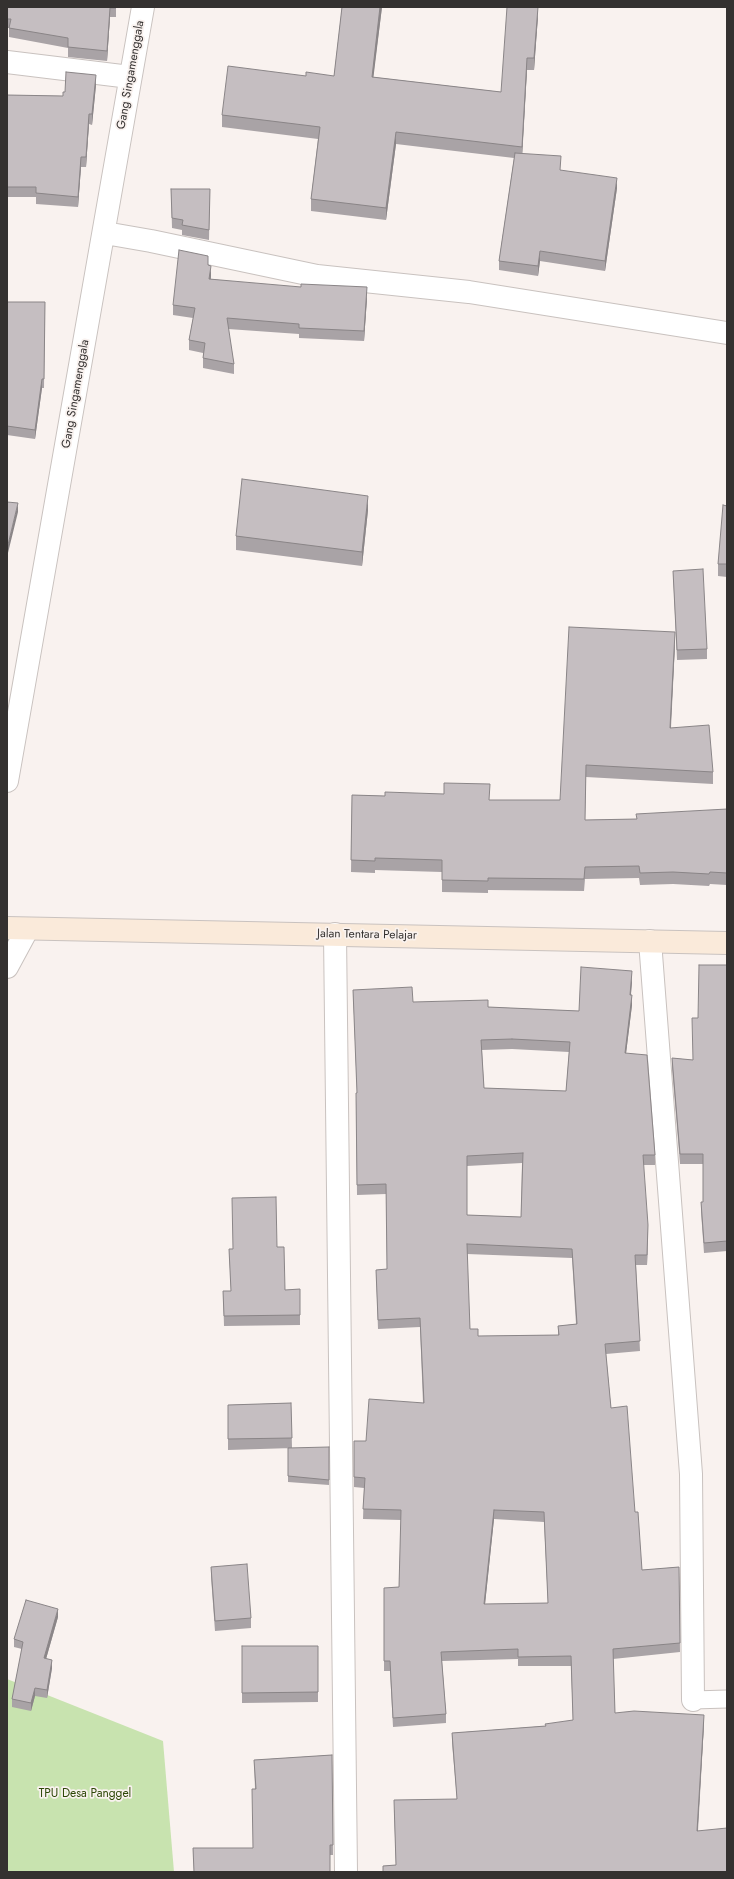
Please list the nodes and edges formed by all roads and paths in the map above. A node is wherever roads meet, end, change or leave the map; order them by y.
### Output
1 (143, 7) edge
2 (7, 62) edge
3 (130, 77) junction
4 (113, 234) junction
5 (727, 333) edge
6 (7, 781) edge
7 (17, 929) edge
8 (335, 934) junction
9 (650, 941) junction
10 (727, 943) edge
11 (7, 967) edge
12 (727, 1699) edge
13 (693, 1700) joint
14 (346, 1872) edge

1 - 3 street, Gang Singamenggala
2 - 3 street
3 - 4 street, Gang Singamenggala
4 - 5 street
4 - 6 street, Gang Singamenggala
7 - 8 main road, Jalan Tentara Pelajar
7 - 11 street
8 - 9 main road, Jalan Tentara Pelajar
8 - 14 street
9 - 10 main road, Jalan Tentara Pelajar
9 - 13 street
12 - 13 lane

